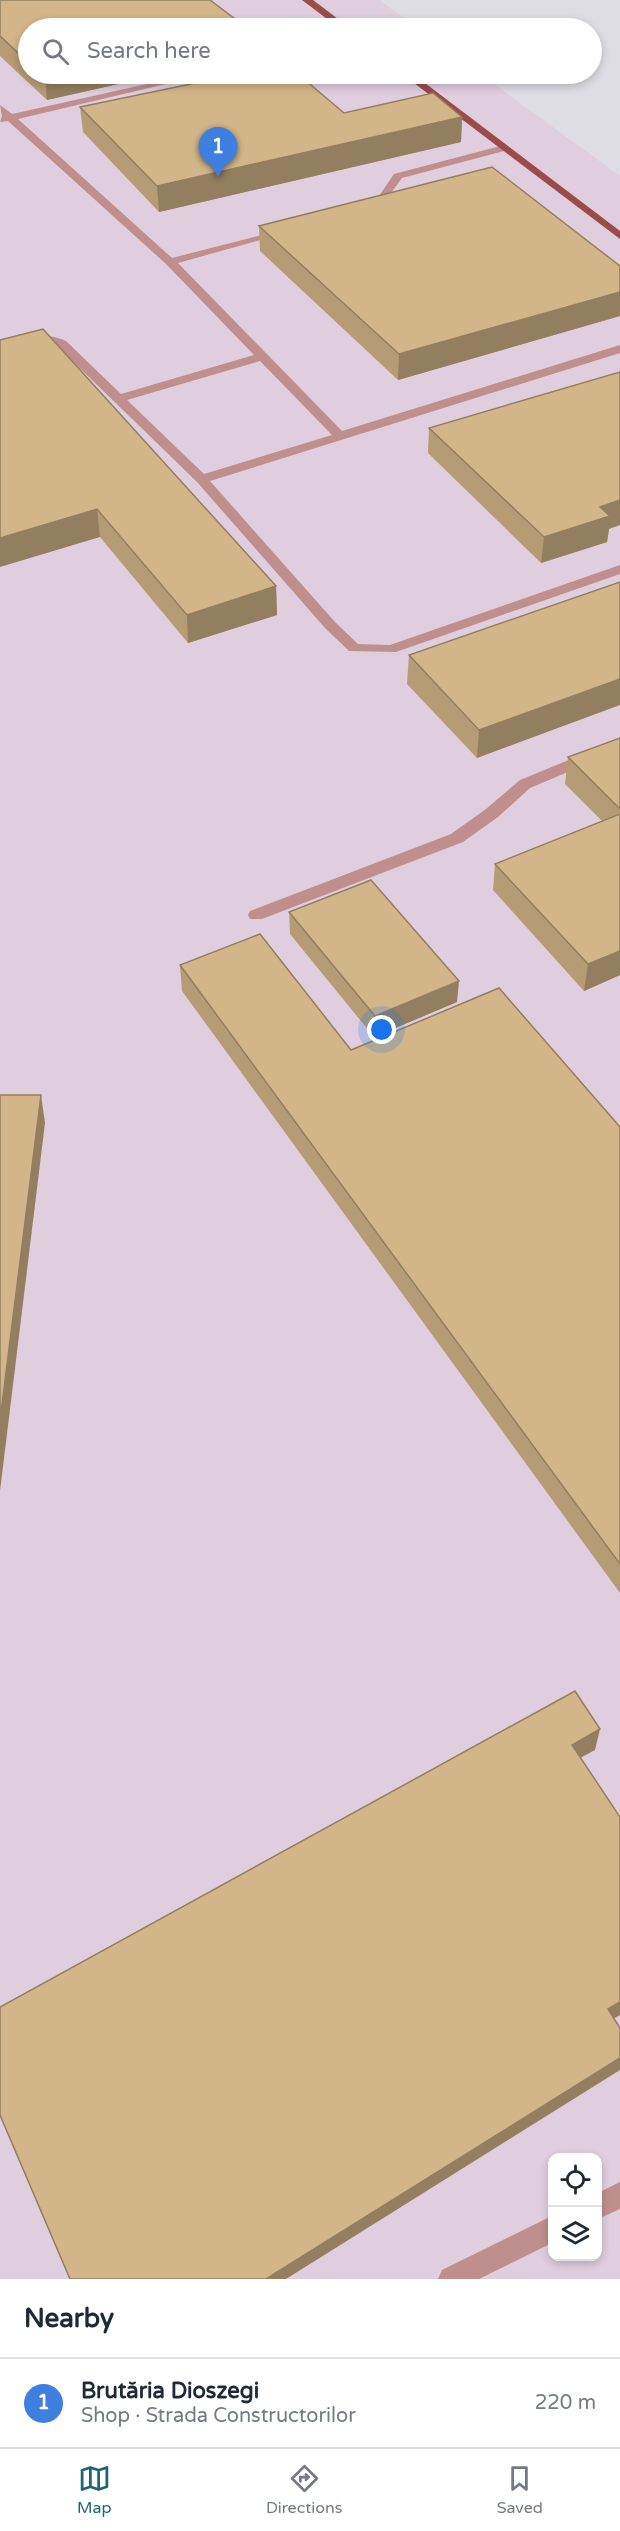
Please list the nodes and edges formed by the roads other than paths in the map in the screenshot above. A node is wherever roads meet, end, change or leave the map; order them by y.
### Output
1 (307, 0) edge
2 (331, 18) edge
3 (158, 84) edge
4 (420, 84) edge
5 (0, 108) edge
6 (5, 118) edge
7 (504, 148) junction
8 (358, 210) edge
9 (292, 228) edge
10 (620, 236) edge
11 (170, 262) junction
12 (0, 344) edge
13 (620, 349) edge
14 (262, 356) junction
15 (119, 398) junction
16 (341, 437) junction
17 (202, 479) junction
18 (620, 569) edge
19 (620, 744) edge
20 (256, 915) dead end
21 (620, 2195) edge
22 (602, 2204) edge
23 (548, 2231) edge
24 (451, 2279) edge

1 - 2 main road
3 - 6 lane
4 - 7 main road
5 - 6 lane
6 - 11 lane
7 - 8 lane
7 - 10 main road
9 - 11 lane
11 - 14 lane
12 - 15 lane
13 - 16 lane
14 - 15 lane
14 - 16 lane
15 - 17 lane
16 - 17 lane
17 - 18 lane
19 - 20 lane
21 - 22 lane
23 - 24 lane

